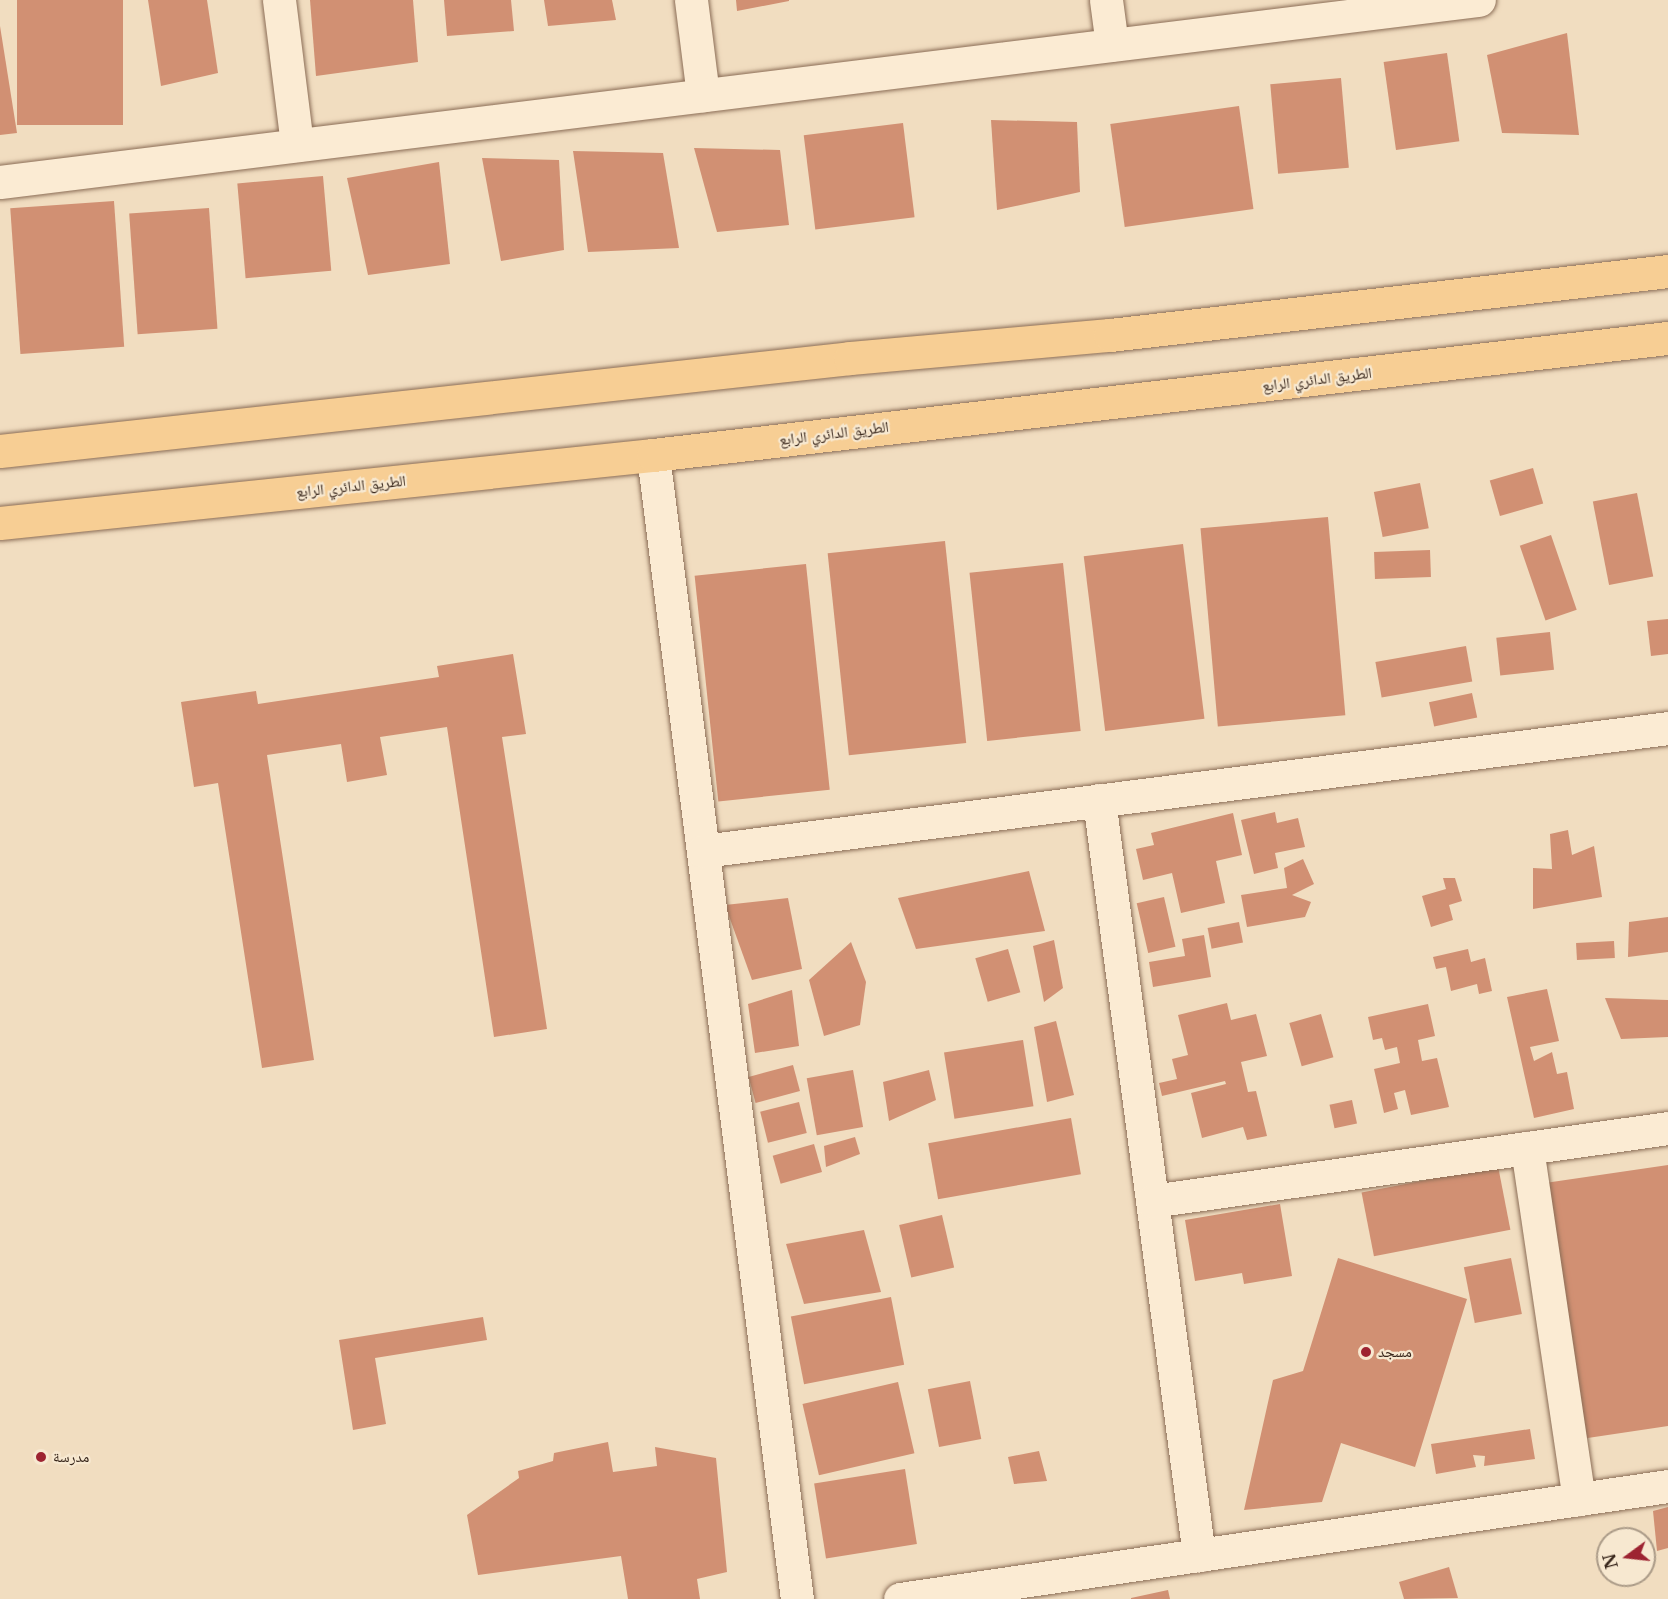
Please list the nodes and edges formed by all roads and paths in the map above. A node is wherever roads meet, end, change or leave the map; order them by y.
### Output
1 (279, 0) edge
2 (691, 0) edge
3 (1106, 0) edge
4 (1479, 0) edge
5 (1112, 45) junction
6 (703, 95) junction
7 (297, 145) junction
8 (0, 182) edge
9 (1668, 270) edge
10 (1668, 338) edge
11 (0, 451) edge
12 (653, 455) junction
13 (0, 523) edge
14 (1668, 728) edge
15 (1099, 800) junction
16 (703, 851) junction
17 (1668, 1128) edge
18 (1527, 1149) junction
19 (1152, 1201) junction
20 (1668, 1486) edge
21 (1579, 1499) junction
22 (1198, 1555) junction
23 (797, 1599) edge
24 (900, 1599) edge

1 - 7 street
2 - 6 street
3 - 5 street
4 - 5 street
5 - 6 street
6 - 7 street
7 - 8 street
9 - 11 main road
10 - 12 main road, الطريق الدائري الرابع
12 - 13 main road, الطريق الدائري الرابع
12 - 16 street
14 - 15 street
15 - 16 street
15 - 19 street
16 - 23 street
17 - 18 street
18 - 19 street
18 - 21 street
19 - 22 street
20 - 21 street
21 - 22 street
22 - 24 street

